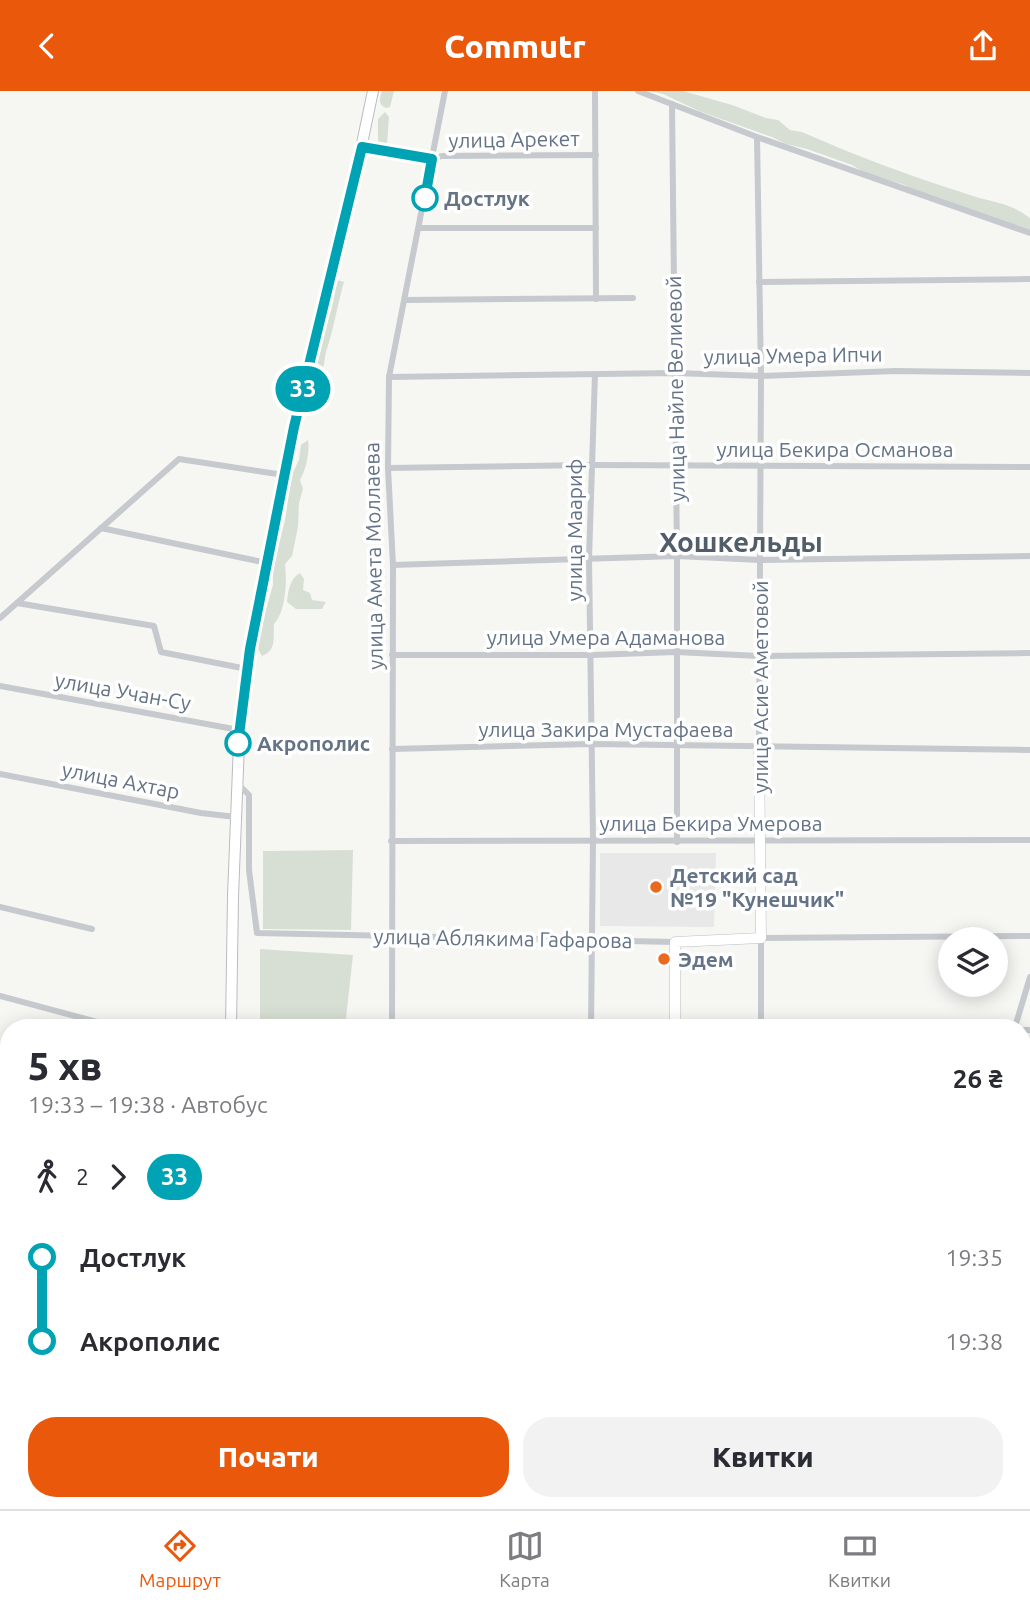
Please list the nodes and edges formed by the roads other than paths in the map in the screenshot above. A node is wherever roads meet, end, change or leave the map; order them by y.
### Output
1 (373, 91) edge
2 (445, 91) edge
3 (596, 91) edge
4 (638, 91) edge
5 (672, 104) junction
6 (757, 137) junction
7 (362, 147) junction
8 (596, 155) junction
9 (432, 159) junction
10 (419, 228) junction
11 (596, 228) junction
12 (1030, 233) edge
13 (1030, 279) edge
14 (759, 282) junction
15 (633, 298) dead end
16 (596, 299) junction
17 (405, 300) junction
18 (675, 373) junction
19 (1030, 373) edge
20 (595, 374) junction
21 (761, 376) junction
22 (389, 377) junction
23 (591, 465) junction
24 (675, 466) junction
25 (760, 466) junction
26 (1030, 467) edge
27 (388, 468) junction
28 (284, 475) junction
29 (101, 529) junction
30 (677, 556) junction
31 (1030, 556) edge
32 (589, 559) junction
33 (760, 560) junction
34 (267, 563) junction
35 (393, 565) junction
36 (17, 603) junction
37 (0, 618) edge
38 (676, 652) junction
39 (1030, 653) edge
40 (392, 655) junction
41 (592, 655) junction
42 (759, 656) junction
43 (247, 669) junction
44 (0, 687) edge
45 (239, 730) junction
46 (591, 744) junction
47 (678, 745) junction
48 (758, 747) junction
49 (392, 749) junction
50 (1030, 750) edge
51 (0, 774) edge
52 (237, 782) junction
53 (236, 817) junction
54 (593, 840) junction
55 (1030, 840) edge
56 (391, 841) junction
57 (762, 841) junction
58 (677, 842) junction
59 (0, 907) edge
60 (92, 929) dead end
61 (1030, 936) edge
62 (393, 937) junction
63 (761, 938) junction
64 (593, 939) junction
65 (675, 941) junction
66 (1030, 977) edge
67 (0, 996) edge
68 (86, 1019) edge
69 (231, 1019) edge
70 (392, 1019) edge
71 (591, 1019) edge
72 (675, 1019) edge
73 (761, 1019) edge
74 (1017, 1019) edge

1 - 7 main road
2 - 9 street, улица Амета Моллаева
3 - 8 street
4 - 5 street
5 - 6 street
5 - 18 street, улица Найле Велиевой
6 - 12 street
6 - 14 street, улица Асие Аметовой
7 - 9 street, улица Арекет
7 - 28 main road
8 - 9 street, улица Арекет
8 - 11 street
9 - 10 street, улица Амета Моллаева
10 - 11 street
10 - 17 street, улица Амета Моллаева
11 - 16 street
13 - 14 street
14 - 21 street, улица Асие Аметовой
15 - 16 street
16 - 17 street
17 - 22 street, улица Амета Моллаева
18 - 20 street, улица Умера Ипчи
18 - 21 street, улица Умера Ипчи
18 - 24 street, улица Найле Велиевой
19 - 21 street, улица Умера Ипчи
20 - 22 street, улица Умера Ипчи
20 - 23 street, улица Маариф
21 - 25 street, улица Асие Аметовой
22 - 27 street, улица Амета Моллаева
23 - 24 street, улица Бекира Османова
23 - 27 street, улица Бекира Османова
23 - 32 street, улица Маариф
24 - 25 street, улица Бекира Османова
24 - 30 street, улица Найле Велиевой
25 - 26 street, улица Бекира Османова
25 - 33 street, улица Асие Аметовой
27 - 35 street, улица Амета Моллаева
28 - 29 street
28 - 34 main road
29 - 34 street
29 - 36 street
30 - 32 street
30 - 33 street
30 - 38 street, улица Найле Велиевой
31 - 33 street
32 - 35 street
32 - 41 street, улица Маариф
33 - 42 street, улица Асие Аметовой
34 - 43 main road
35 - 40 street, улица Амета Моллаева
36 - 37 street
36 - 43 street
38 - 41 street, улица Умера Адаманова
38 - 42 street, улица Умера Адаманова
38 - 47 street, улица Найле Велиевой
39 - 42 street, улица Умера Адаманова
40 - 41 street, улица Умера Адаманова
40 - 49 street, улица Амета Моллаева
41 - 46 street, улица Маариф
42 - 48 street, улица Асие Аметовой
43 - 45 main road
44 - 45 street, улица Учан-Су
45 - 52 main road
46 - 47 street, улица Закира Мустафаева
46 - 49 street, улица Закира Мустафаева
46 - 54 street, улица Маариф
47 - 48 street, улица Закира Мустафаева
47 - 58 street, улица Найле Велиевой
48 - 50 street, улица Закира Мустафаева
48 - 57 street, улица Асие Аметовой
49 - 56 street, улица Амета Моллаева
51 - 53 street, улица Ахтар
52 - 53 main road
52 - 62 street, улица Аблякима Гафарова
53 - 69 main road
54 - 56 street, улица Бекира Умерова
54 - 58 street, улица Бекира Умерова
54 - 64 street, улица Маариф
55 - 57 street, улица Бекира Умерова
56 - 62 street, улица Амета Моллаева
57 - 58 street, улица Бекира Умерова
57 - 63 street, улица Асие Аметовой
59 - 60 street
61 - 63 street, улица Аблякима Гафарова
62 - 64 street, улица Аблякима Гафарова
62 - 70 street, улица Амета Моллаева
63 - 65 street, улица Аблякима Гафарова
63 - 73 street, улица Асие Аметовой
64 - 65 street, улица Аблякима Гафарова
64 - 71 street, улица Маариф
65 - 72 street
66 - 74 street
67 - 68 street

